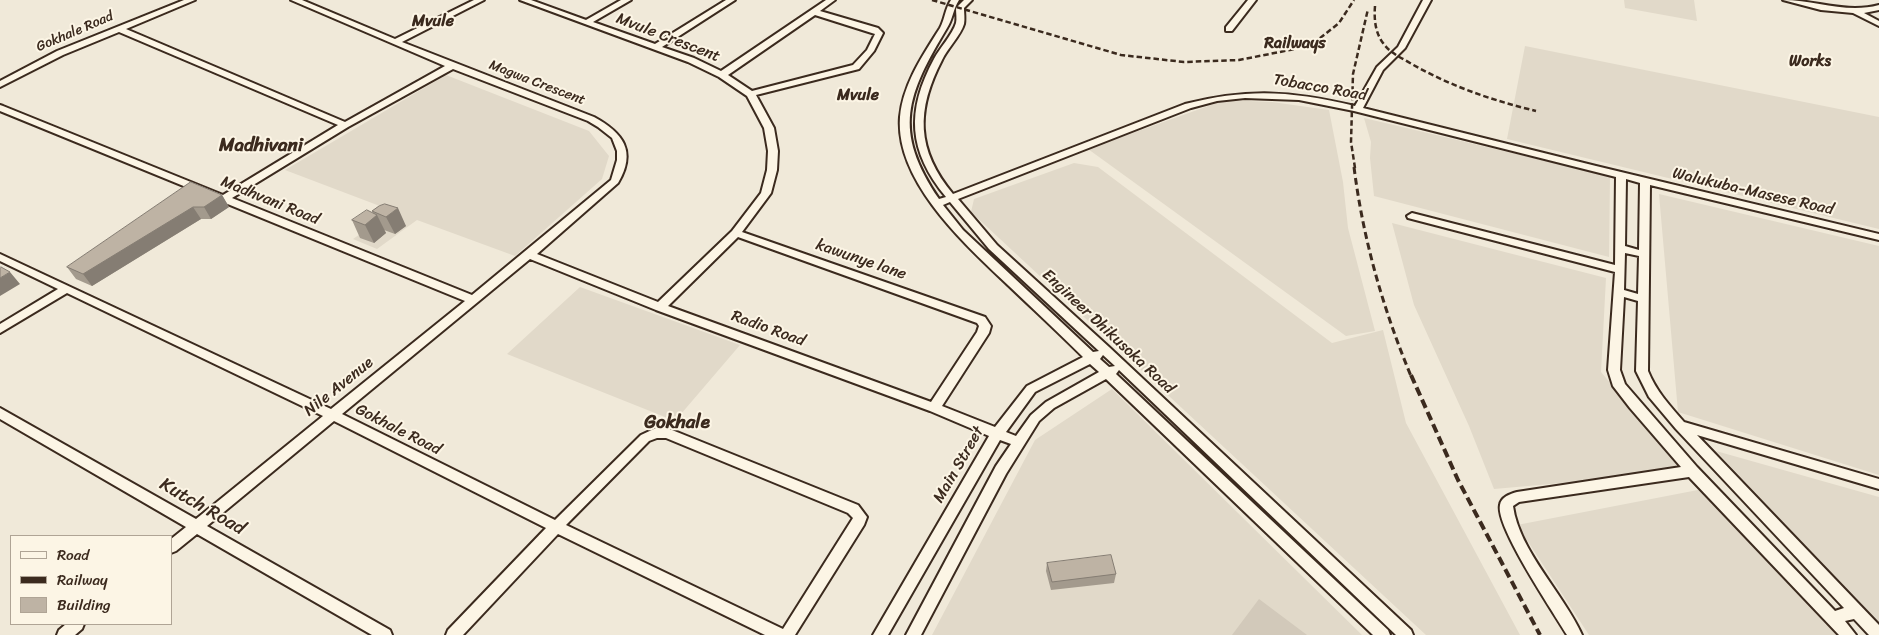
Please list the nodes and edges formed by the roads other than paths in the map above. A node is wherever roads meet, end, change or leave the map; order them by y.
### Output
1 (191, 0) edge
2 (295, 0) edge
3 (480, 0) edge
4 (526, 0) edge
5 (627, 0) edge
6 (731, 0) edge
7 (831, 0) edge
8 (955, 0) edge
9 (968, 0) edge
10 (1252, 0) edge
11 (1427, 0) edge
12 (1787, 0) edge
13 (1879, 7) edge
14 (1853, 11) junction
15 (814, 12) junction
16 (586, 23) junction
17 (1879, 24) edge
18 (119, 29) junction
19 (1229, 29) dead end
20 (395, 42) junction
21 (655, 48) junction
22 (452, 66) junction
23 (722, 75) junction
24 (0, 84) edge
25 (750, 94) junction
26 (0, 108) edge
27 (1358, 110) junction
28 (345, 125) junction
29 (1621, 175) junction
30 (1645, 181) junction
31 (952, 197) junction
32 (224, 199) junction
33 (936, 204) junction
34 (1412, 216) dead end
35 (736, 234) junction
36 (1879, 237) edge
37 (1619, 248) junction
38 (1642, 254) junction
39 (529, 255) junction
40 (0, 257) edge
41 (1620, 270) junction
42 (67, 288) junction
43 (1618, 292) junction
44 (1643, 299) junction
45 (473, 300) junction
46 (660, 307) junction
47 (0, 329) edge
48 (1106, 350) junction
49 (1091, 358) junction
50 (1120, 365) junction
51 (1108, 373) junction
52 (934, 408) junction
53 (0, 413) edge
54 (332, 415) junction
55 (1680, 426) junction
56 (996, 435) junction
57 (1018, 442) junction
58 (1692, 471) junction
59 (1879, 484) edge
60 (1755, 504) junction
61 (1732, 511) junction
62 (198, 526) junction
63 (556, 527) junction
64 (172, 546) edge
65 (1856, 611) junction
66 (1833, 618) junction
67 (77, 625) edge
68 (64, 635) edge
69 (385, 635) edge
70 (453, 635) edge
71 (780, 635) edge
72 (787, 635) edge
73 (880, 635) edge
74 (913, 635) edge
75 (1383, 635) edge
76 (1406, 635) edge
77 (1575, 635) edge
78 (1849, 635) edge
79 (1879, 635) edge

1 - 18 street, Gokhale Road
2 - 20 street, Magwa Crescent
3 - 20 street
4 - 16 street, Mvule Crescent
5 - 16 street
6 - 21 street
7 - 15 street
8 - 33 street, Engineer Dhikusoka Road
9 - 31 street, Engineer Dhikusoka Road
10 - 19 street
11 - 27 street
12 - 14 street
13 - 14 street
14 - 17 street
15 - 23 street
15 - 25 street
16 - 21 street, Mvule Crescent
18 - 24 street, Gokhale Road
18 - 28 street
20 - 22 street, Magwa Crescent
21 - 23 street, Mvule Crescent
22 - 28 street
22 - 39 street, Magwa Crescent
23 - 25 street, Mvule Crescent
25 - 35 street, Mvule Crescent
26 - 32 street, Madhvani Road
27 - 29 street, Tobacco Road
27 - 31 street, Tobacco Road
28 - 32 street
29 - 30 street, Walukuba-Masese Road
29 - 37 street
30 - 36 street, Walukuba-Masese Road
30 - 38 street
31 - 33 street, Tobacco Road
31 - 48 street, Engineer Dhikusoka Road
32 - 45 street, Madhvani Road
33 - 49 street, Engineer Dhikusoka Road
34 - 41 street
35 - 46 street, Mvule Crescent
35 - 52 street, kawunye lane
37 - 38 street
37 - 41 street
38 - 44 street
39 - 45 street, Nile Avenue
39 - 46 street, Radio Road
40 - 42 street, Gokhale Road
41 - 43 street
42 - 47 street
42 - 54 street, Gokhale Road
43 - 44 street
43 - 58 street
44 - 55 street
45 - 54 street, Nile Avenue
46 - 52 street, Radio Road
48 - 49 street, Main Street
48 - 50 street, Engineer Dhikusoka Road
49 - 51 street, Engineer Dhikusoka Road
49 - 56 street, Main Street
50 - 51 street
50 - 76 street, Engineer Dhikusoka Road
51 - 57 street
51 - 75 street, Engineer Dhikusoka Road
52 - 56 street, Radio Road
53 - 62 street, Kutch Road
54 - 62 street, Nile Avenue
54 - 63 street, Gokhale Road
55 - 59 street
55 - 60 street
56 - 57 street, Radio Road
56 - 73 street, Main Street
57 - 74 street
58 - 61 street
58 - 77 street
60 - 61 street
60 - 65 street
61 - 66 street
62 - 64 street, Nile Avenue
62 - 69 street, Kutch Road
63 - 70 street
63 - 71 street, Gokhale Road
63 - 72 street
65 - 66 street
65 - 79 street
66 - 78 street
67 - 68 street

